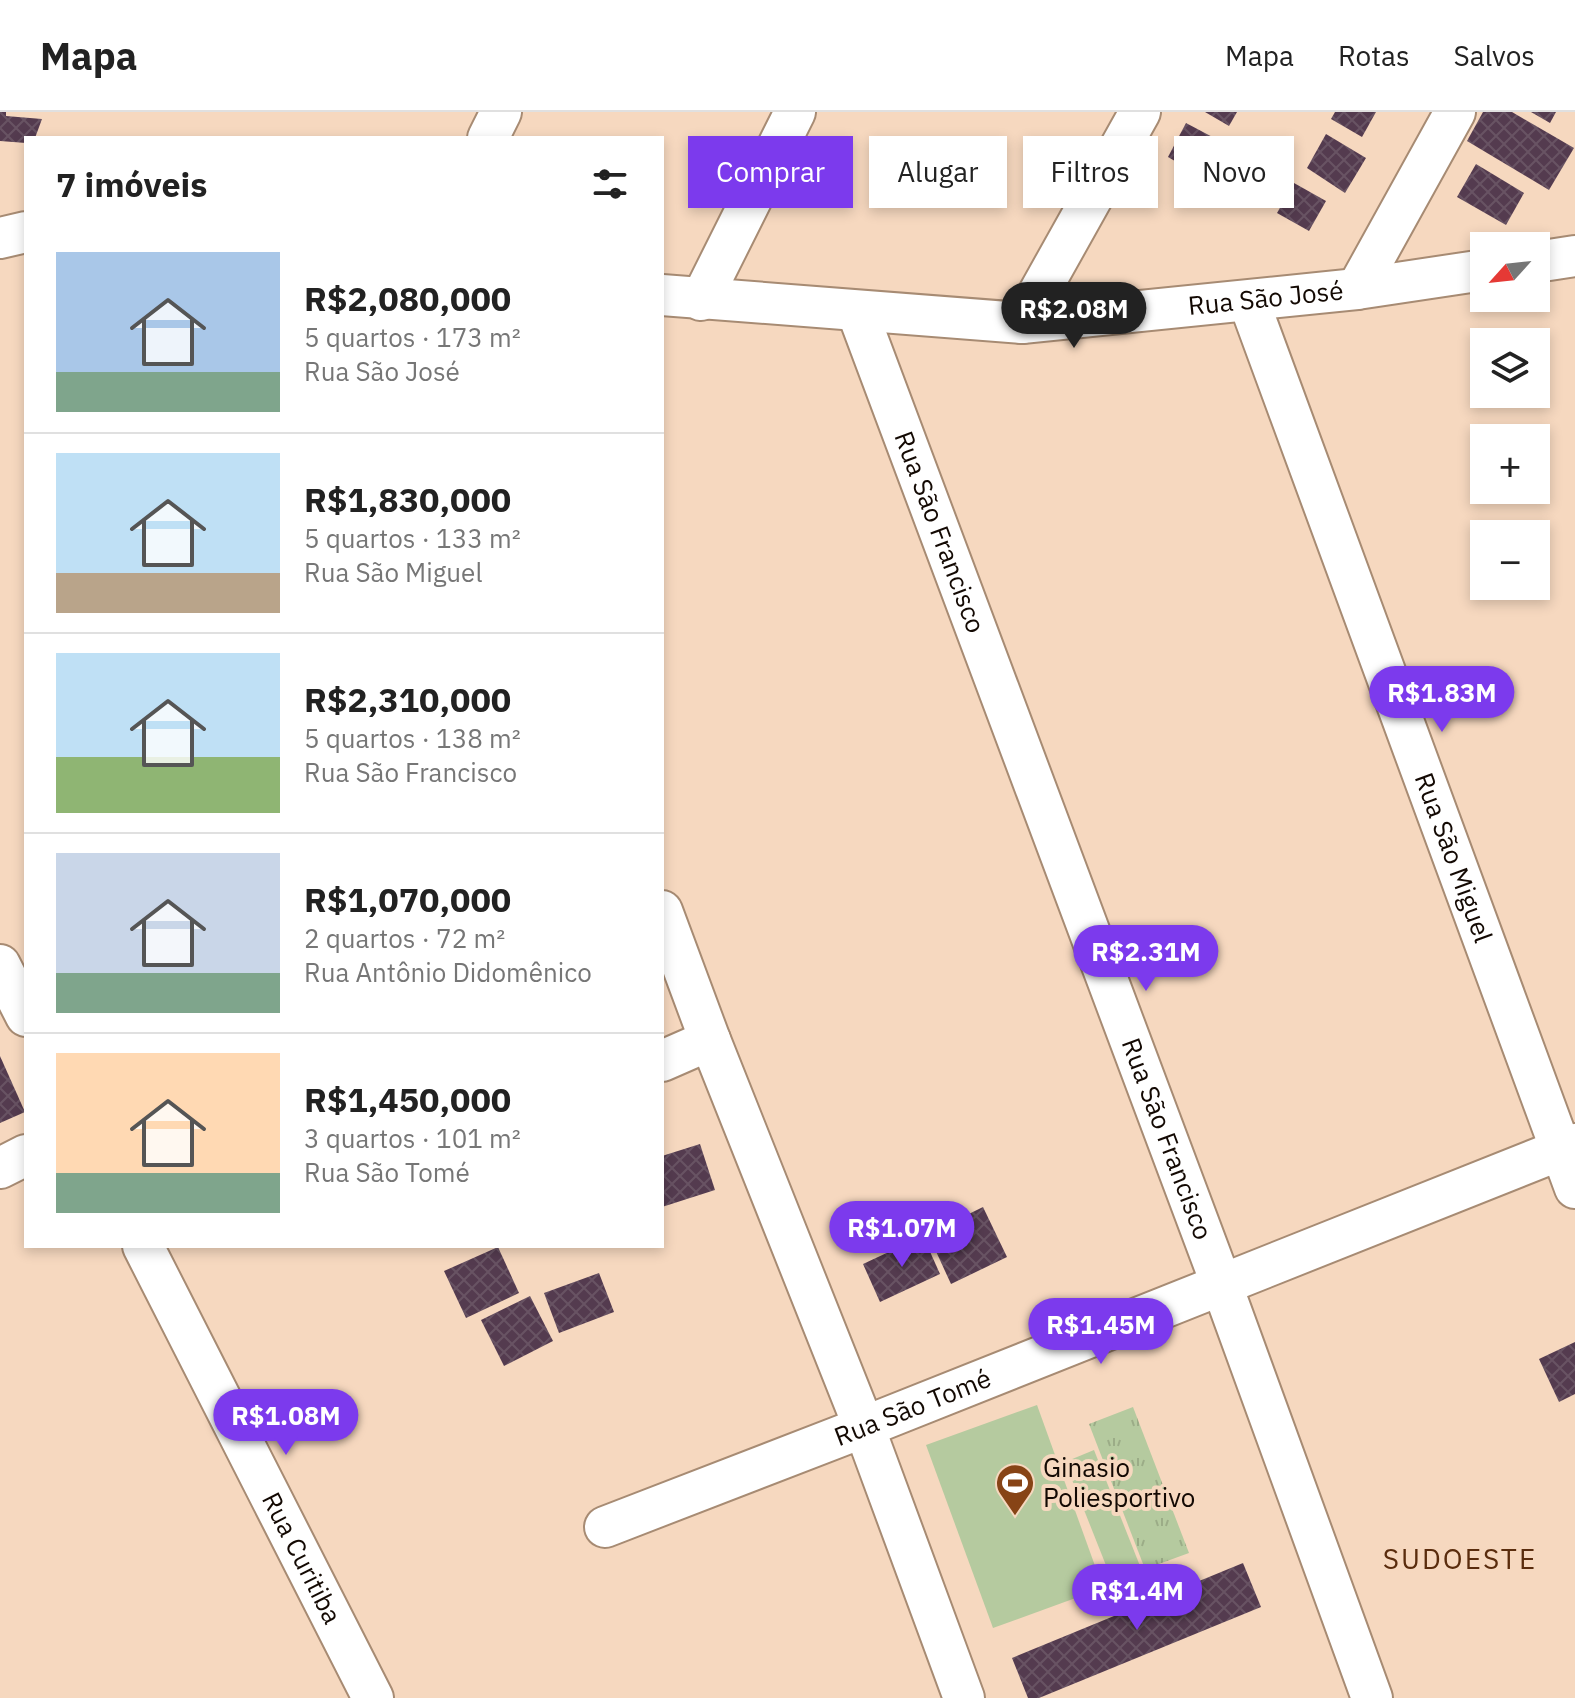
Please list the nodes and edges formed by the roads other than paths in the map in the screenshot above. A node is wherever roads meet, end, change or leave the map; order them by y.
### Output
1 (501, 112) edge
2 (795, 112) edge
3 (1140, 112) edge
4 (1455, 112) edge
5 (489, 136) edge
6 (24, 232) edge
7 (0, 238) edge
8 (1575, 256) edge
9 (1550, 260) edge
10 (1470, 272) edge
11 (1357, 289) junction
12 (664, 295) edge
13 (701, 300) junction
14 (1249, 302) junction
15 (857, 311) junction
16 (1022, 323) junction
17 (664, 916) edge
18 (0, 965) edge
19 (24, 1012) edge
20 (710, 1040) junction
21 (664, 1060) edge
22 (1568, 1146) edge
23 (24, 1156) edge
24 (0, 1168) edge
25 (1575, 1188) edge
26 (144, 1248) edge
27 (1221, 1283) junction
28 (864, 1427) junction
29 (605, 1527) dead end
30 (373, 1698) edge
31 (964, 1698) edge
32 (1372, 1698) edge

1 - 5 street
2 - 13 street
3 - 16 street
4 - 11 street
6 - 7 street
8 - 9 street
10 - 11 street, Rua São José
11 - 14 street, Rua São José
12 - 13 street, Rua São José
13 - 15 street, Rua São José
14 - 16 street, Rua São José
14 - 22 street, Rua São Miguel
15 - 16 street, Rua São José
15 - 27 street, Rua São Francisco
17 - 20 street
18 - 19 street
20 - 21 street
20 - 28 street
22 - 25 street, Rua São Miguel
22 - 27 street, Rua São Tomé
23 - 24 street
26 - 30 street, Rua Curitiba
27 - 28 street, Rua São Tomé
27 - 32 street, Rua São Francisco
28 - 29 street, Rua São Tomé
28 - 31 street

